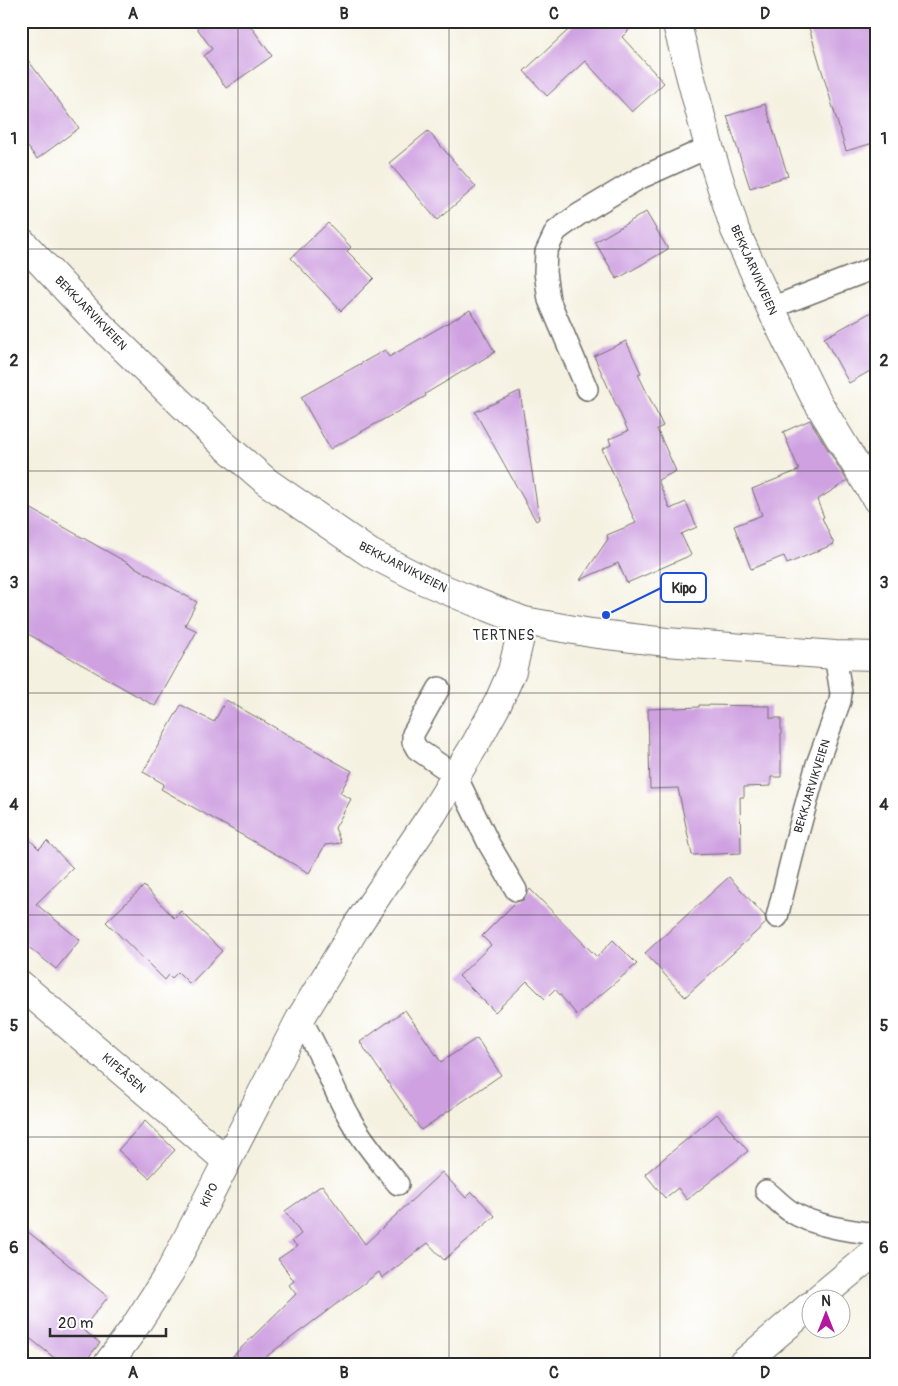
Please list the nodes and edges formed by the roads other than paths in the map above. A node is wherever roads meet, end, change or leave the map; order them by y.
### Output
1 (676, 21) edge
2 (709, 148) junction
3 (21, 241) edge
4 (877, 267) edge
5 (771, 308) junction
6 (587, 389) dead end
7 (877, 500) edge
8 (524, 621) junction
9 (834, 655) junction
10 (877, 656) edge
11 (438, 688) dead end
12 (456, 776) junction
13 (516, 890) dead end
14 (777, 917) dead end
15 (21, 985) edge
16 (300, 1019) junction
17 (227, 1161) junction
18 (398, 1184) dead end
19 (766, 1191) dead end
20 (877, 1234) edge
21 (877, 1250) edge
22 (831, 1288) edge
23 (800, 1315) edge
24 (107, 1365) edge
25 (741, 1365) edge

1 - 2 street, BEKKJARVIKVEIEN
2 - 5 street, BEKKJARVIKVEIEN
2 - 6 lane
3 - 8 street, BEKKJARVIKVEIEN
4 - 5 lane
5 - 7 street, BEKKJARVIKVEIEN
8 - 9 street, BEKKJARVIKVEIEN
8 - 12 street, KIPO
9 - 10 street, BEKKJARVIKVEIEN
9 - 14 lane, BEKKJARVIKVEIEN
11 - 12 lane
12 - 13 lane
12 - 16 street, KIPO
15 - 17 street, KIPEÅSEN
16 - 17 street, KIPO
16 - 18 lane
17 - 24 street, KIPO
19 - 20 lane
21 - 22 street
23 - 25 street

